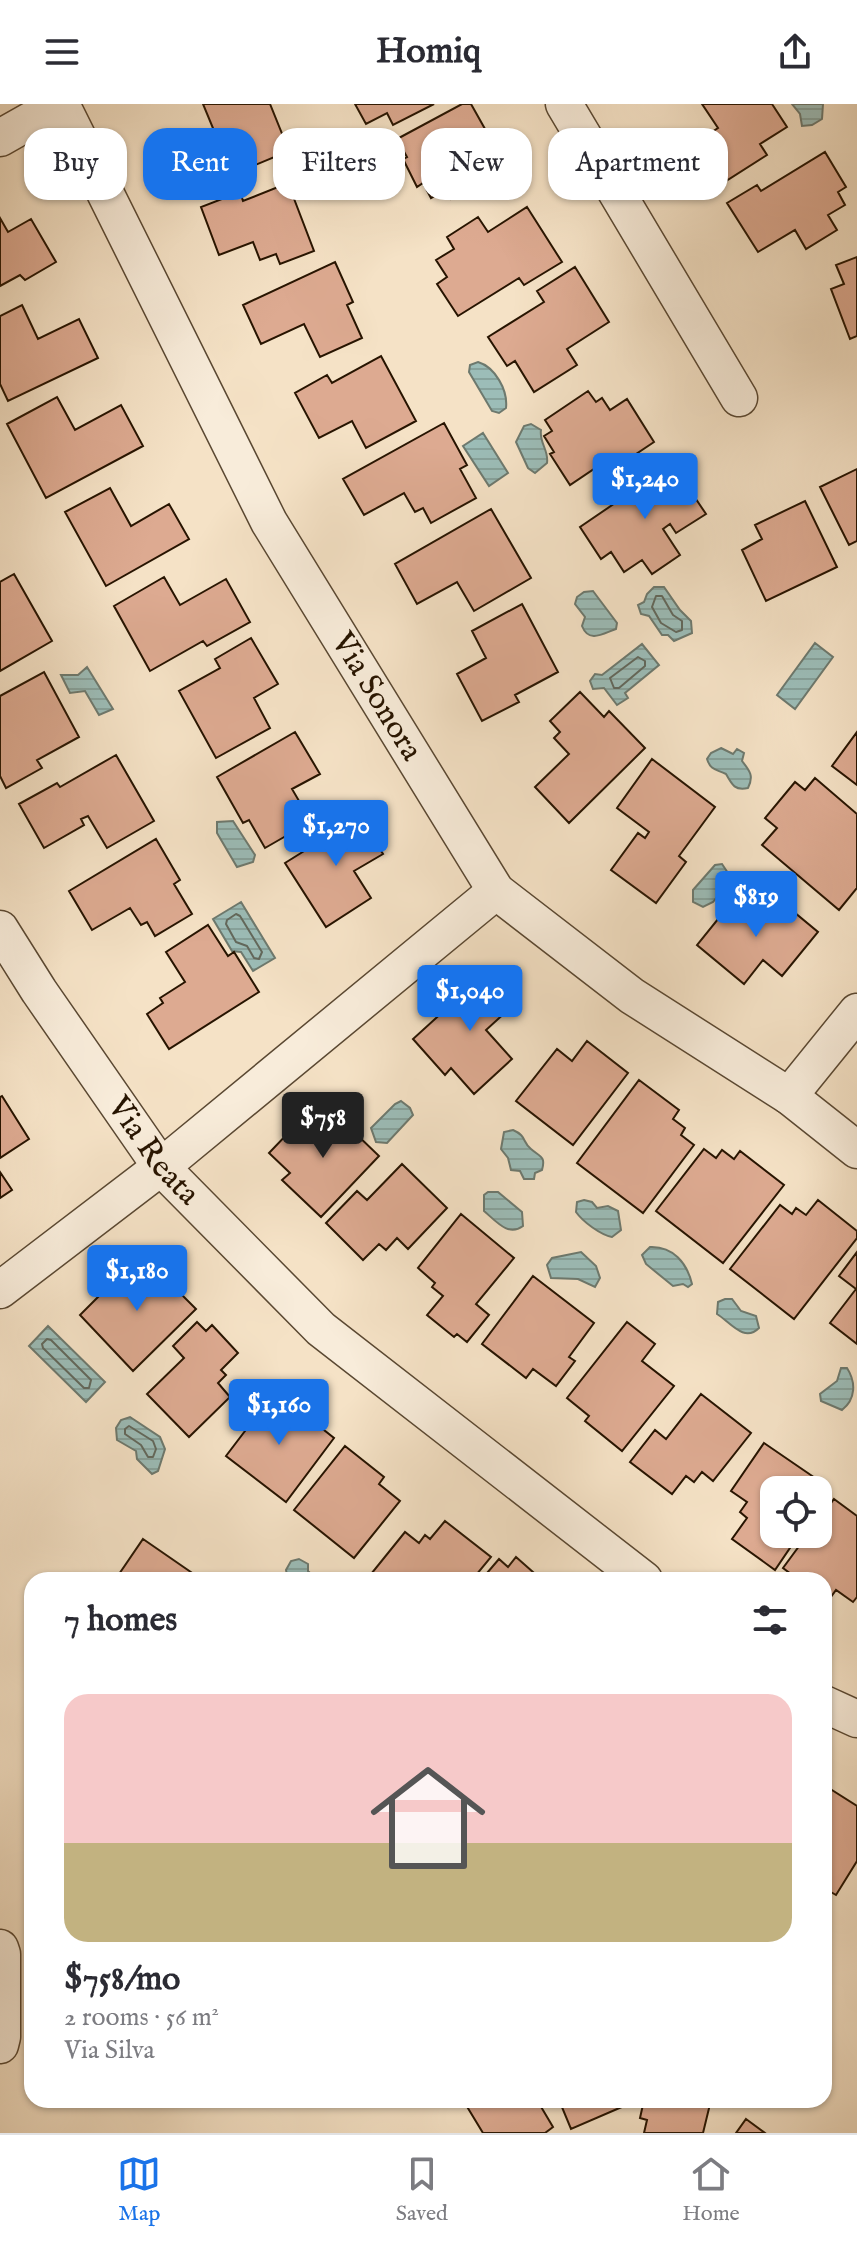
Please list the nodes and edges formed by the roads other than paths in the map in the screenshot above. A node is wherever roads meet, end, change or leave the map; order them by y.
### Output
1 (61, 104) edge
2 (564, 104) edge
3 (0, 138) edge
4 (739, 398) dead end
5 (496, 891) junction
6 (0, 929) edge
7 (857, 1012) edge
8 (789, 1096) junction
9 (857, 1150) edge
10 (161, 1167) junction
11 (0, 1290) edge
12 (634, 1572) edge
13 (832, 1708) edge
14 (857, 1719) edge
15 (0, 1948) edge
16 (0, 2045) edge

1 - 3 street
1 - 5 street, Via Sonora
2 - 4 street
5 - 8 street, Via Sonora
5 - 10 street
6 - 10 street, Via Reata
7 - 8 street
8 - 9 street, Via Sonora
10 - 11 street
10 - 12 street, Via Reata
13 - 14 street
15 - 16 street

